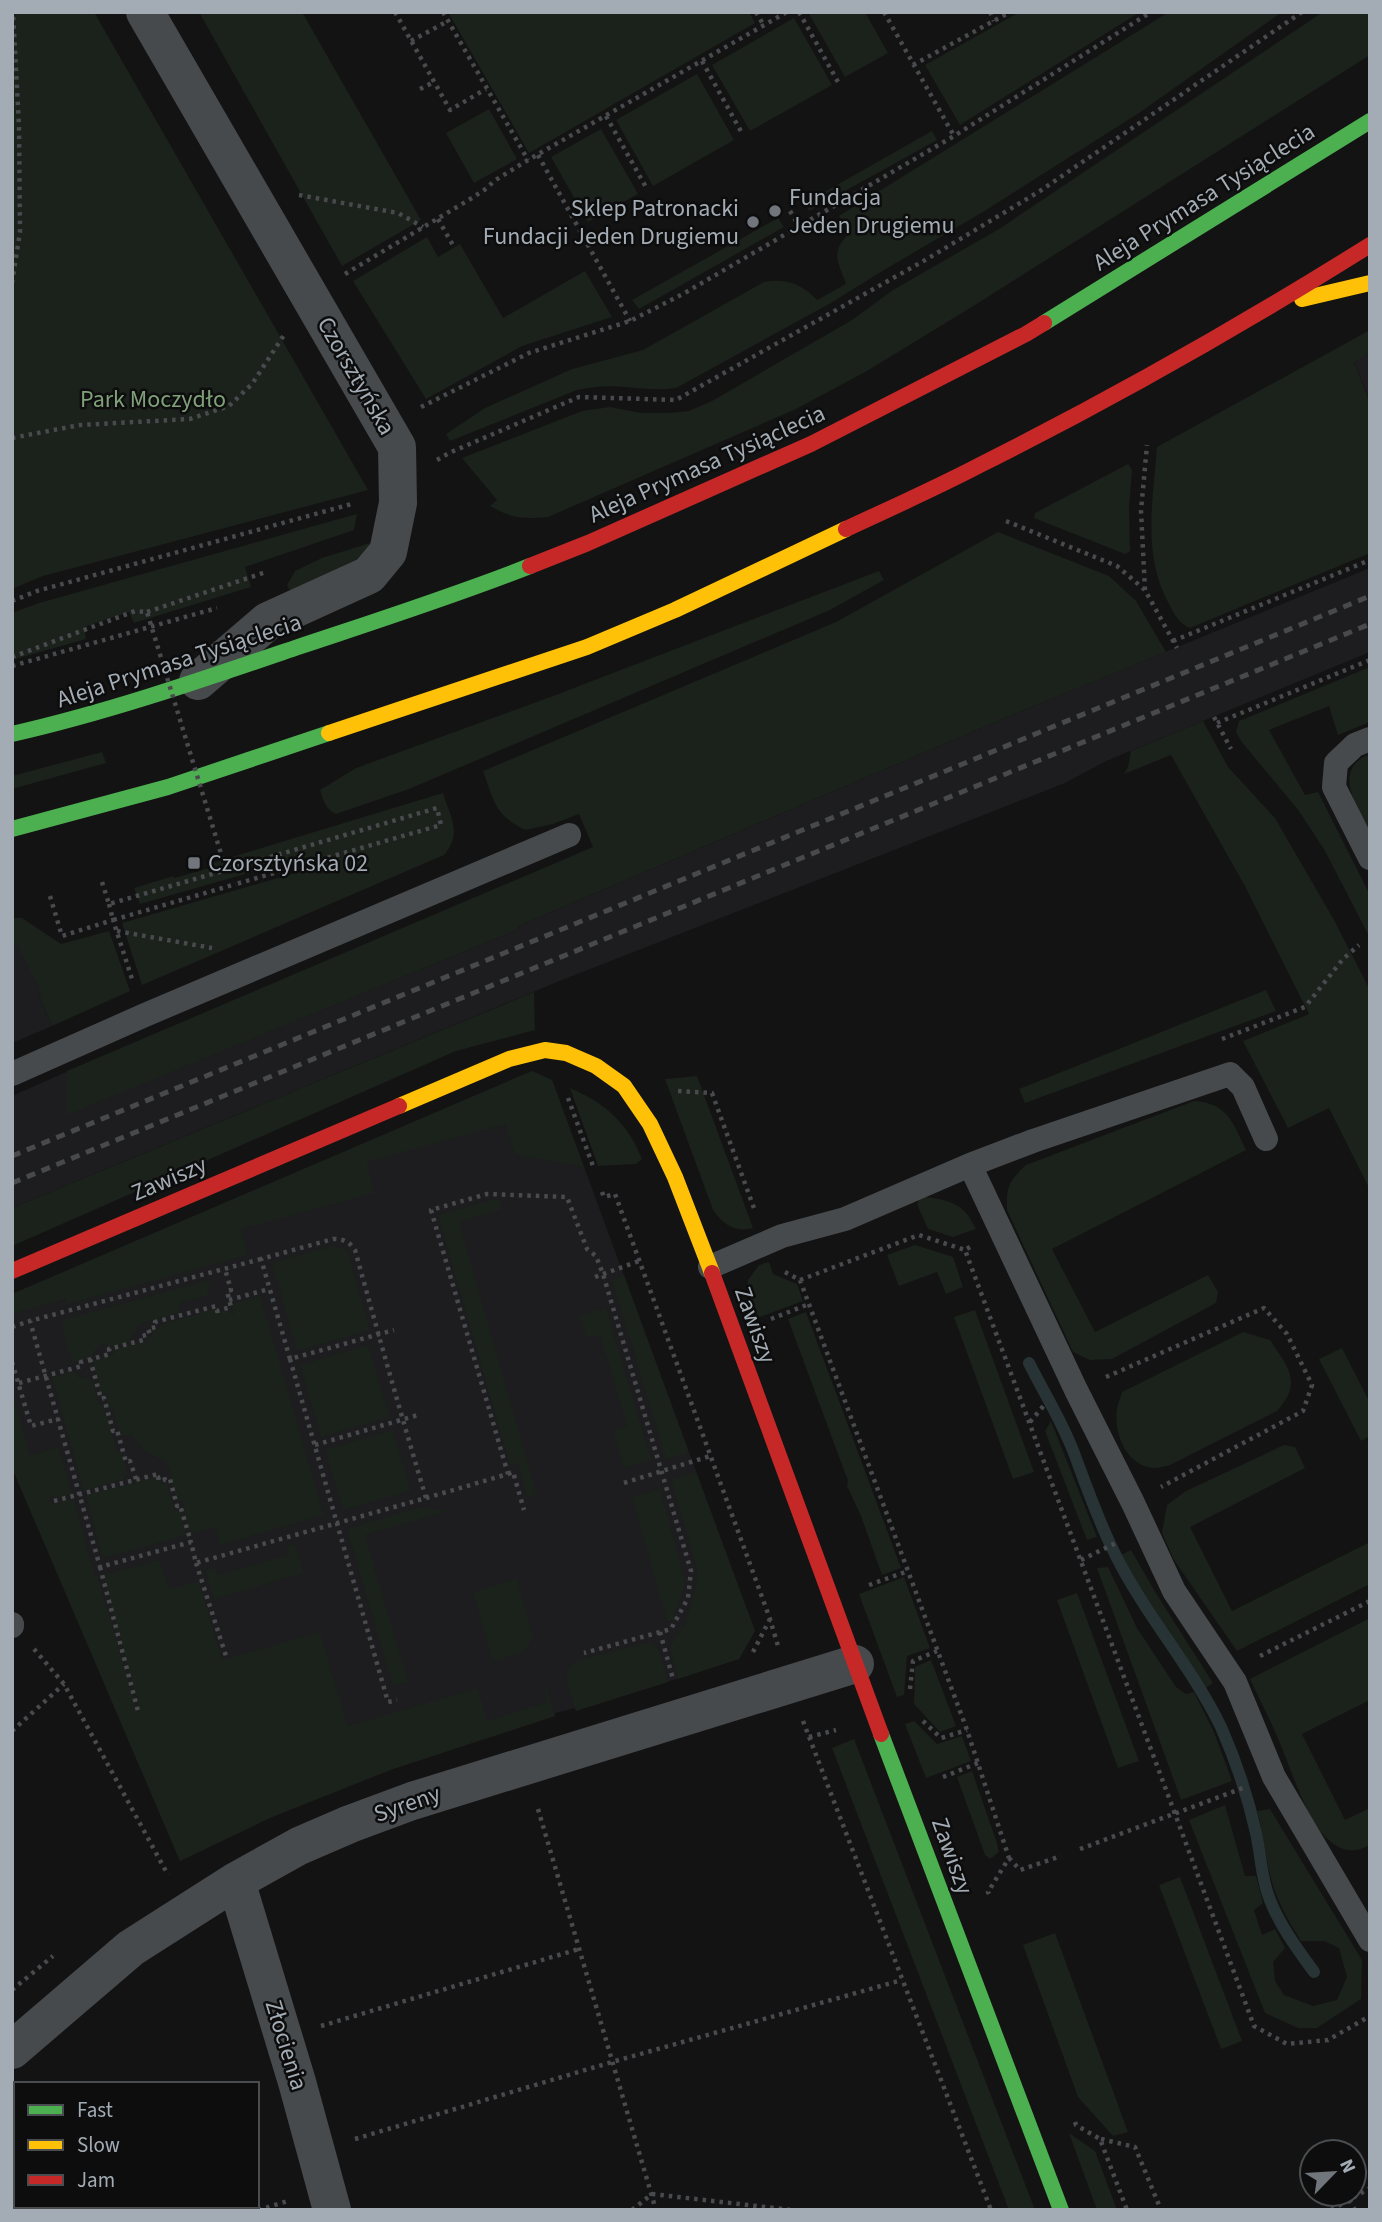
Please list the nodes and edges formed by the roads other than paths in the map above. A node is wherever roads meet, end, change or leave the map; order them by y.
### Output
1 (145, 12) edge
2 (1370, 121) edge
3 (1370, 245) edge
4 (1370, 283) edge
5 (1276, 304) junction
6 (198, 681) junction
7 (12, 734) edge
8 (1370, 739) edge
9 (12, 829) edge
10 (569, 835) dead end
11 (1370, 858) edge
12 (12, 1074) edge
13 (1266, 1139) dead end
14 (970, 1164) junction
15 (710, 1267) junction
16 (12, 1271) edge
17 (855, 1664) junction
18 (236, 1881) junction
19 (1370, 1940) edge
20 (12, 2050) edge
21 (315, 2204) edge
22 (1061, 2210) edge

1 - 6 street, Czorsztyńska
2 - 6 main road, Aleja Prymasa Tysiąclecia
3 - 5 main road
4 - 5 main road
5 - 9 main road
6 - 7 main road, Aleja Prymasa Tysiąclecia
8 - 11 lane
10 - 12 lane
13 - 14 lane
14 - 15 lane
14 - 19 lane
15 - 16 main road, Zawiszy
15 - 17 main road, Zawiszy
17 - 18 street, Syreny
17 - 22 main road, Zawiszy
18 - 20 street, Syreny
18 - 21 street, Złocienia

